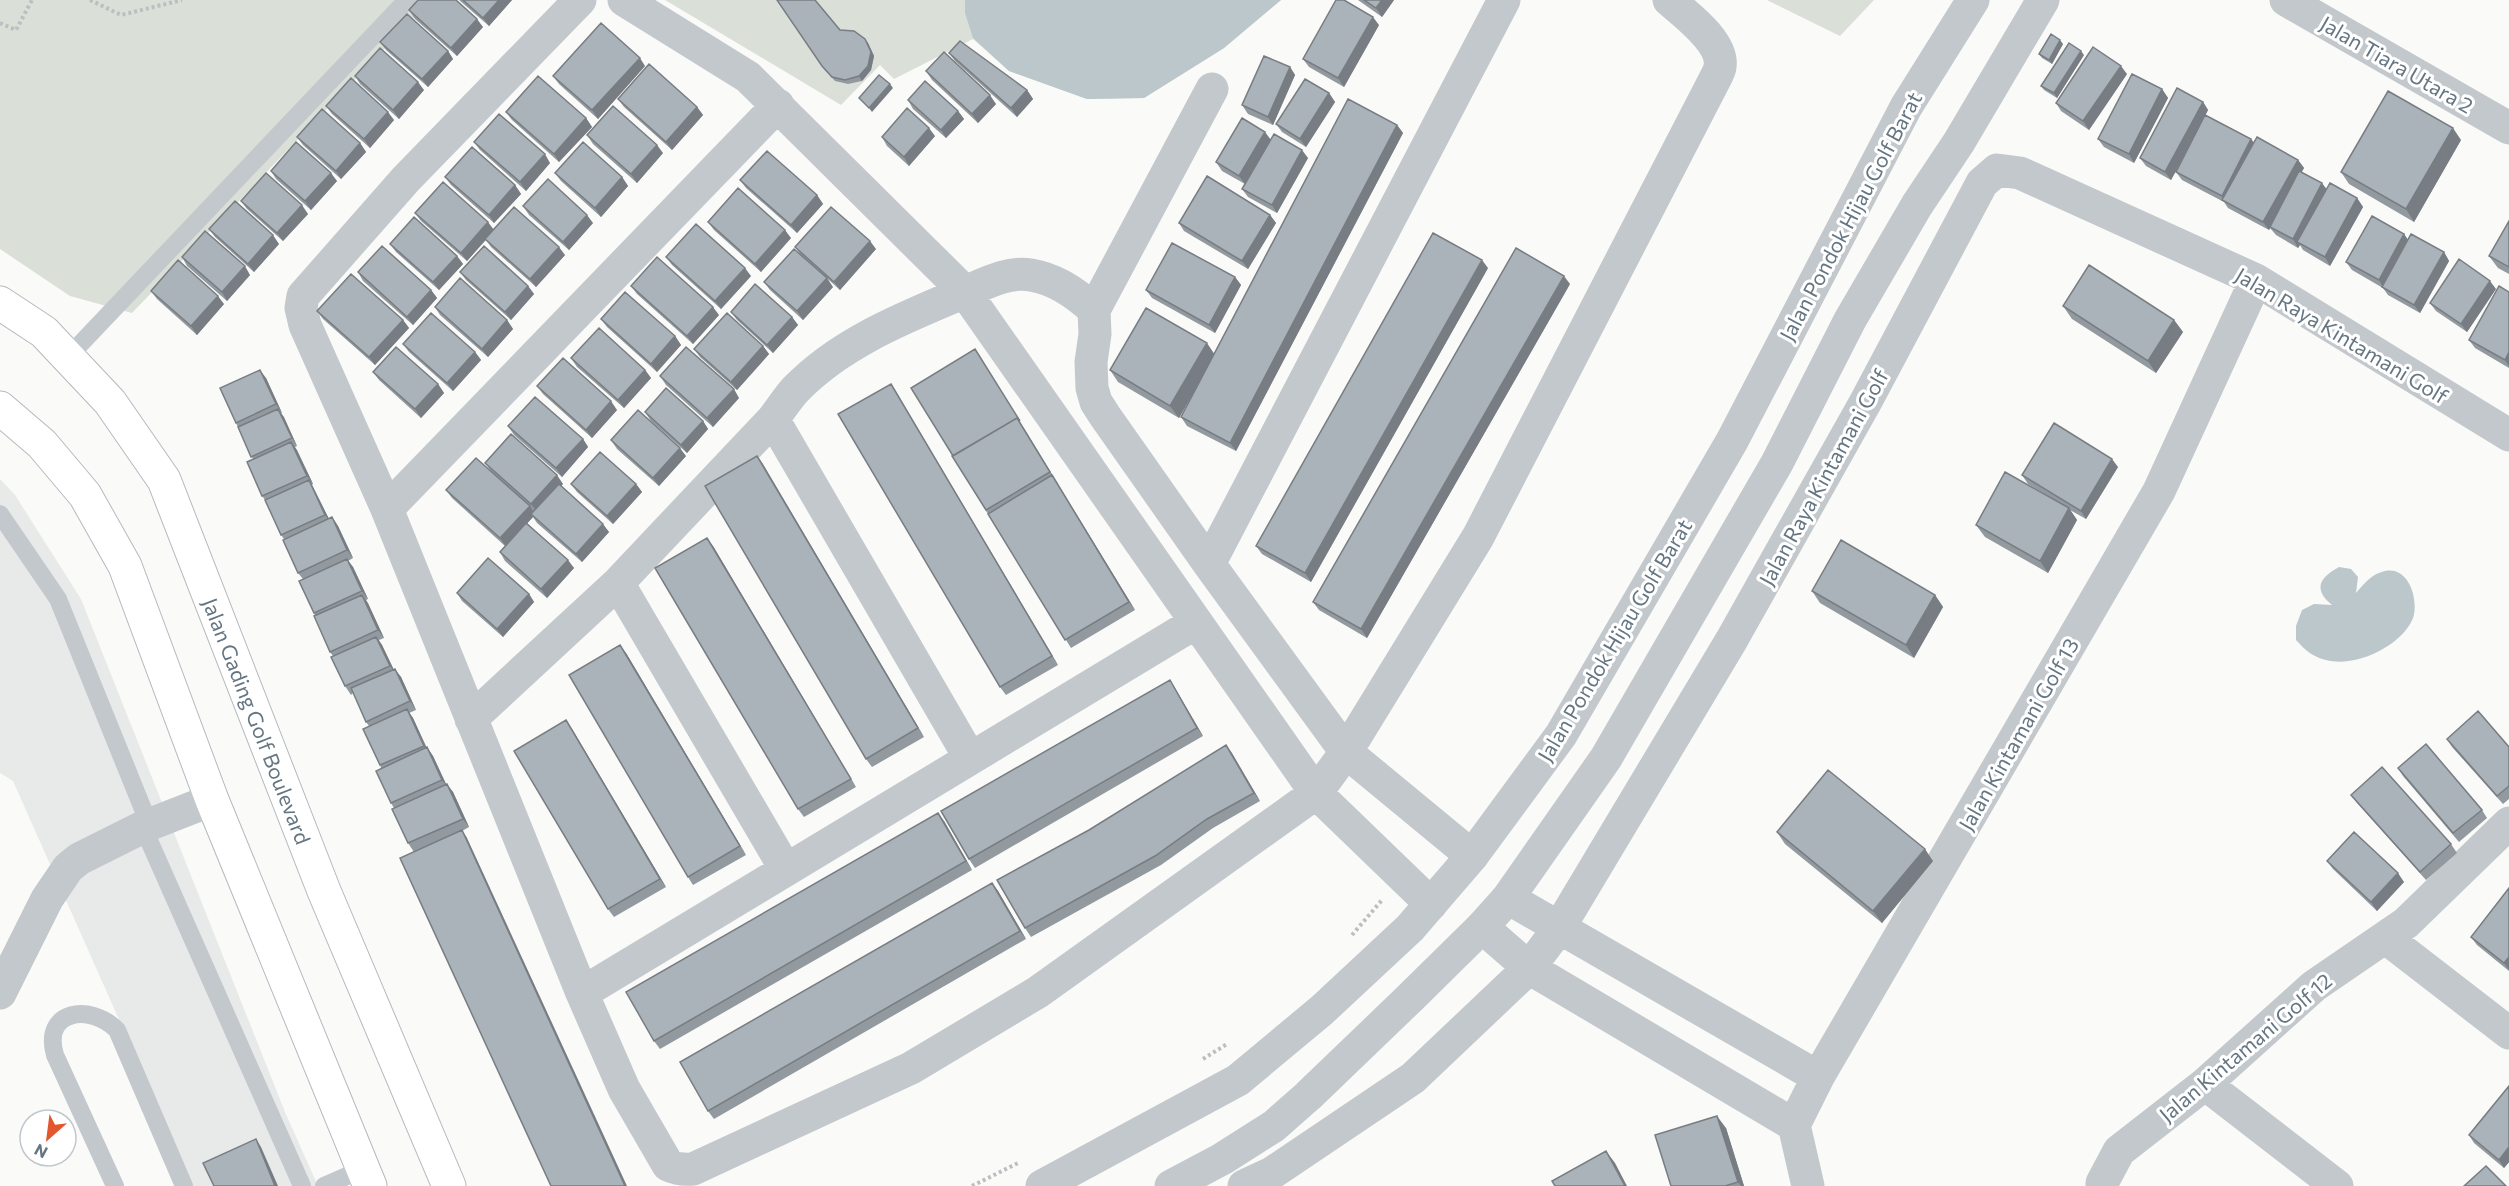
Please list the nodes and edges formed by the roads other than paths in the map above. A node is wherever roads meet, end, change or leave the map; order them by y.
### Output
1 (407, 0) edge
2 (580, 0) edge
3 (624, 0) edge
4 (1504, 0) edge
5 (1670, 0) edge
6 (1973, 0) edge
7 (2043, 0) edge
8 (2286, 0) edge
9 (1212, 89) dead end
10 (778, 105) junction
11 (2509, 128) edge
12 (2256, 280) junction
13 (965, 292) junction
14 (0, 303) edge
15 (1094, 310) junction
16 (68, 357) junction
17 (0, 408) edge
18 (773, 419) junction
19 (2509, 435) edge
20 (1732, 441) junction
21 (1778, 463) junction
22 (387, 509) junction
23 (0, 514) edge
24 (1209, 564) junction
25 (618, 583) junction
26 (1195, 623) junction
27 (471, 719) junction
28 (1346, 752) junction
29 (970, 758) junction
30 (1316, 793) junction
31 (212, 800) junction
32 (2509, 823) edge
33 (146, 825) junction
34 (1472, 856) junction
35 (786, 870) junction
36 (1508, 898) junction
37 (1431, 904) junction
38 (1482, 927) junction
39 (1559, 928) junction
40 (2386, 938) junction
41 (1529, 968) junction
42 (0, 993) edge
43 (582, 993) junction
44 (2509, 1033) edge
45 (1818, 1077) junction
46 (2205, 1084) junction
47 (1794, 1125) junction
48 (367, 1178) edge
49 (1041, 1179) edge
50 (115, 1186) edge
51 (184, 1186) edge
52 (302, 1186) edge
53 (324, 1186) edge
54 (449, 1186) edge
55 (1171, 1186) edge
56 (1244, 1186) edge
57 (1808, 1186) edge
58 (2102, 1186) edge
59 (2337, 1186) edge

1 - 16 lane
2 - 22 street
3 - 10 street
4 - 24 street
5 - 28 street
6 - 20 street, Jalan Pondok Hijau Golf Barat
7 - 21 street
8 - 11 street, Jalan Tiara Utara 2
9 - 15 street
10 - 13 street
10 - 22 street
12 - 19 street, Jalan Raya Kintamani Golf
12 - 39 street, Jalan Raya Kintamani Golf
12 - 45 street, Jalan Kintamani Golf 13
13 - 15 street
13 - 18 street
13 - 26 street
14 - 16 main road, Jalan Gading Golf Boulevard
15 - 24 street
16 - 54 main road, Jalan Gading Golf Boulevard
17 - 31 main road
18 - 25 street
18 - 29 street
20 - 21 street
20 - 34 street, Jalan Pondok Hijau Golf Barat
21 - 36 street
22 - 27 street
23 - 33 lane
24 - 28 street
25 - 27 street
25 - 35 street
26 - 29 street
26 - 30 street
27 - 43 street
28 - 30 street
28 - 34 street
29 - 35 street
30 - 37 street
30 - 43 street
31 - 33 street
31 - 48 main road
32 - 40 street, Jalan Kintamani Golf 12
33 - 42 street
33 - 52 lane
34 - 37 street, Jalan Pondok Hijau Golf Barat
35 - 43 street
36 - 38 street
36 - 39 street
37 - 49 street, Jalan Pondok Hijau Golf Barat
38 - 41 street
38 - 55 street
39 - 41 street, Jalan Raya Kintamani Golf
39 - 45 street
40 - 44 street
40 - 46 street, Jalan Kintamani Golf 12
41 - 47 street
41 - 56 street, Jalan Raya Kintamani Golf
45 - 47 street, Jalan Kintamani Golf 13
46 - 58 street, Jalan Kintamani Golf 12
46 - 59 street
47 - 57 street
48 - 53 lane
50 - 51 lane

